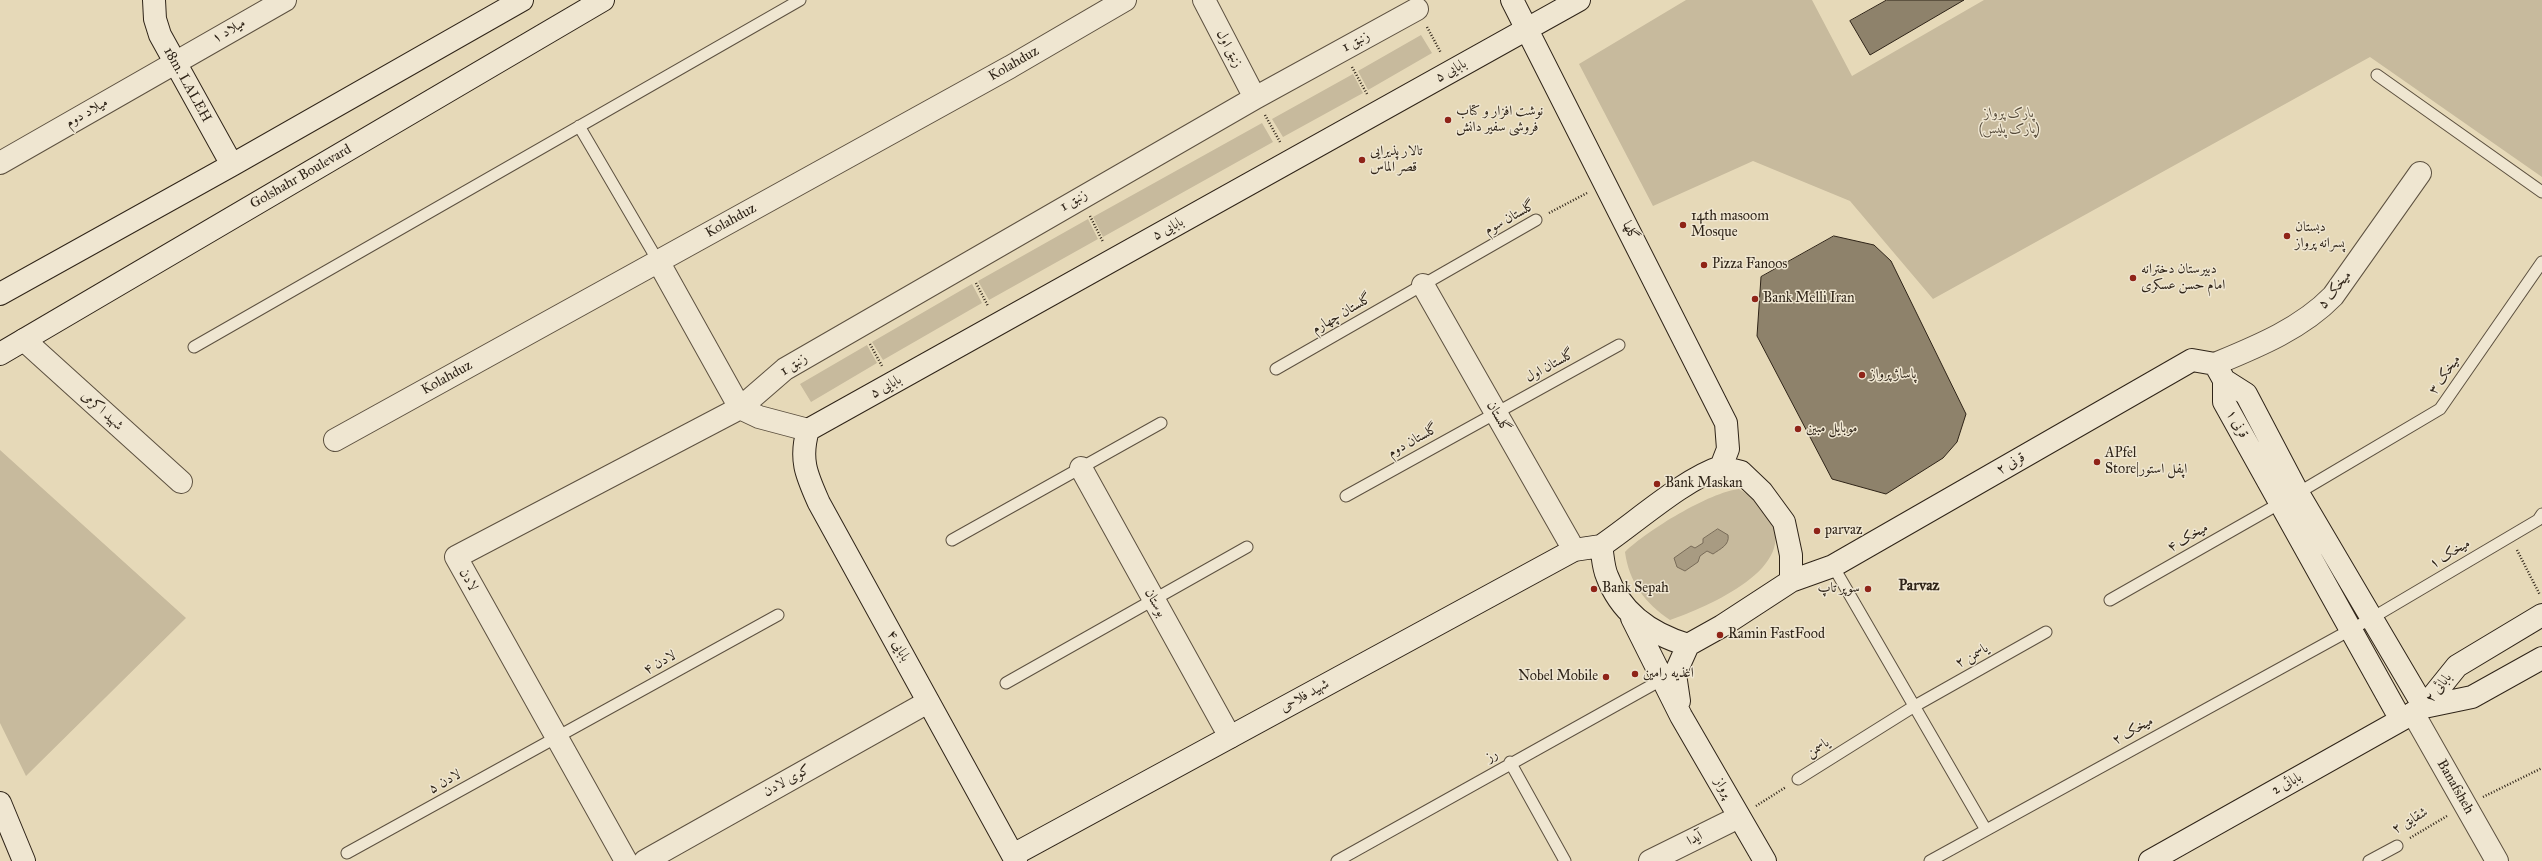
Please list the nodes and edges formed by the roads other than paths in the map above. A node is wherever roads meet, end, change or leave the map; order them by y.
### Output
1 (154, 0) edge
2 (285, 0) edge
3 (522, 0) edge
4 (603, 0) edge
5 (800, 0) edge
6 (1125, 0) edge
7 (1204, 0) edge
8 (1512, 0) edge
9 (1579, 0) edge
10 (1417, 9) road end
11 (1528, 28) junction
12 (174, 63) junction
13 (2377, 75) dead end
14 (1255, 98) junction
15 (579, 126) junction
16 (0, 163) edge
17 (232, 165) junction
18 (2420, 173) dead end
19 (2542, 192) edge
20 (1536, 220) road end
21 (658, 261) junction
22 (2542, 262) edge
23 (1423, 285) junction
24 (0, 294) edge
25 (24, 340) junction
26 (1619, 345) dead end
27 (194, 347) dead end
28 (0, 354) edge
29 (1276, 369) dead end
30 (2219, 372) junction
31 (740, 408) junction
32 (1496, 413) junction
33 (1161, 422) dead end
34 (808, 430) junction
35 (335, 440) dead end
36 (1721, 467) junction
37 (1081, 468) junction
38 (181, 482) dead end
39 (1346, 496) dead end
40 (2289, 498) junction
41 (2542, 514) edge
42 (952, 540) dead end
43 (1601, 546) junction
44 (1247, 547) dead end
45 (1574, 550) junction
46 (1833, 566) junction
47 (1791, 581) junction
48 (1154, 600) junction
49 (2110, 600) dead end
50 (1629, 611) junction
51 (778, 615) dead end
52 (2542, 615) edge
53 (2372, 618) junction
54 (2351, 629) junction
55 (2046, 632) dead end
56 (1688, 645) junction
57 (2542, 658) edge
58 (1663, 679) junction
59 (1006, 683) dead end
60 (928, 702) junction
61 (1913, 707) junction
62 (2413, 713) junction
63 (1681, 716) junction
64 (557, 737) junction
65 (1230, 737) junction
66 (1510, 762) junction
67 (1798, 779) road end
68 (0, 804) edge
69 (1739, 817) junction
70 (1986, 830) junction
71 (2397, 846) road end
72 (347, 853) dead end
73 (1014, 858) edge
74 (24, 861) edge
75 (626, 861) edge
76 (645, 861) edge
77 (1337, 861) edge
78 (1565, 861) edge
79 (1650, 861) edge
80 (1764, 861) edge
81 (1930, 861) edge
82 (2150, 861) edge
83 (2369, 861) edge
84 (2497, 861) edge

1 - 12 street, 18m. LALEH
2 - 12 street, میلاد ۱
3 - 17 street
4 - 25 street, Golshahr Boulevard
5 - 15 lane
6 - 21 street, Kolahduz
7 - 14 street, زنبق اول
8 - 11 street, گلها
9 - 11 street, ۵ بابایی
10 - 14 street, زنبق 1
11 - 34 street, ۵ بابایی
11 - 36 street, گلها
12 - 16 street, میلاد دوم
12 - 17 street, 18m. LALEH
13 - 19 lane
14 - 31 street, زنبق 1
15 - 21 lane
15 - 27 lane
17 - 24 street
18 - 30 street, میخک ۵
20 - 23 lane, گلستان سوم
21 - 31 street
21 - 35 street, Kolahduz
22 - 40 lane, میخک ۳
23 - 29 lane, گلستان چهارم
23 - 32 street, گلستان
25 - 28 street, Golshahr Boulevard
25 - 38 street, شهید اکرمی
26 - 32 lane, گلستان اول
30 - 40 street, قرنی ۱
30 - 46 street, قرنی ۲
31 - 34 street
31 - 64 street, لادن
32 - 39 lane, گلستان دوم
32 - 45 street, گلستان
33 - 37 lane
34 - 60 street, بابایی ۴
36 - 43 street
36 - 47 street
37 - 42 lane
37 - 48 street, بوستان
40 - 49 lane, میخک ۴
40 - 53 street, قرنی ۱
40 - 54 street, قرنی ۱
41 - 53 lane, میخک ۱
43 - 45 street, شهید فلاحی
43 - 50 street
44 - 48 lane
45 - 65 street, شهید فلاحی
46 - 47 street, قرنی ۲
46 - 61 lane
47 - 56 street, قرنی ۲
48 - 59 lane
48 - 65 street, بوستان
50 - 56 street
50 - 58 street, پرواز
51 - 64 lane, لادن ۴
52 - 62 street, بابائی ۲
53 - 54 lane, میخک ۱
53 - 62 street, قرنی ۱
54 - 62 street, قرنی ۱
54 - 70 lane, میخک ۲
55 - 61 lane, یاسمن ۲
56 - 63 street, پرواز
57 - 62 street, بابائی ۲
58 - 63 street, پرواز
58 - 66 lane, رز
60 - 73 street, بابایی ۴
60 - 76 street, کوی لادن
61 - 67 lane, یاسمن
61 - 70 lane
62 - 82 street, بابائی 2
62 - 84 street, Banafsheh
63 - 69 street, پرواز
64 - 72 lane, لادن ۵
64 - 75 street, لادن
65 - 73 street, شهید فلاحی
66 - 77 lane, رز
66 - 78 lane
68 - 74 street
69 - 79 street, آیدا
69 - 80 street, پرواز
70 - 81 lane, میخک ۲
71 - 83 lane, شقایق ۲

